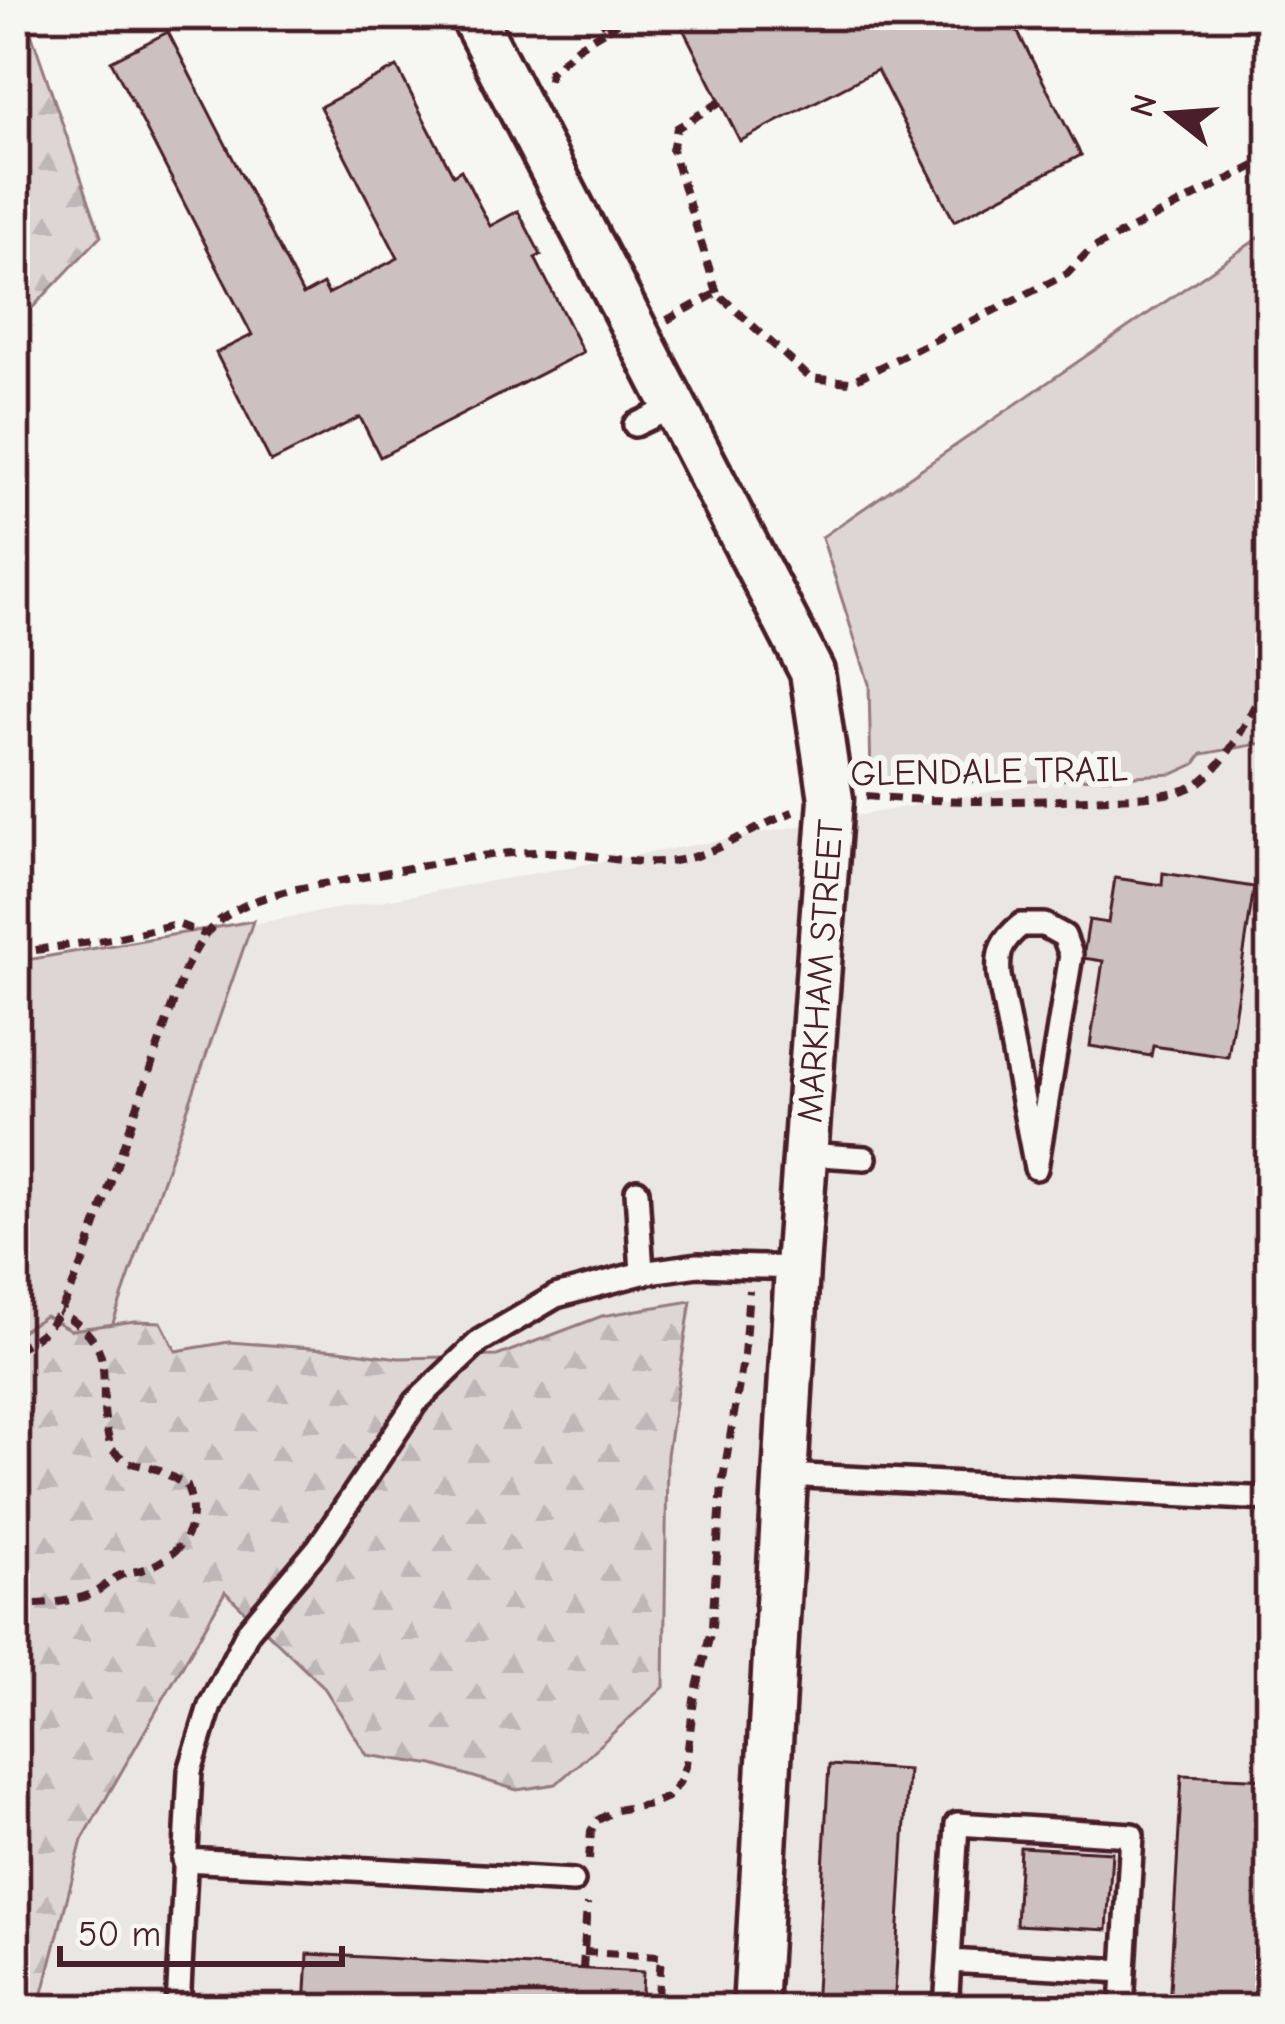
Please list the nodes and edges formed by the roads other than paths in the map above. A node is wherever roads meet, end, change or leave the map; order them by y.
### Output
1 (472, 15) edge
2 (675, 406) junction
3 (634, 425) dead end
4 (806, 1154) junction
5 (865, 1158) dead end
6 (1036, 1168) joint
7 (637, 1191) dead end
8 (796, 1268) junction
9 (642, 1273) junction
10 (785, 1474) junction
11 (1270, 1498) edge
12 (184, 1860) junction
13 (573, 1881) dead end
14 (949, 1961) junction
15 (1124, 1971) junction
16 (178, 2009) edge
17 (755, 2009) edge
18 (946, 2009) edge
19 (1122, 2009) edge

1 - 2 street, MARKHAM STREET
2 - 3 lane
2 - 4 street, MARKHAM STREET
4 - 5 lane
4 - 8 street, MARKHAM STREET
6 - 6 lane
7 - 9 lane
8 - 9 lane
8 - 10 street, MARKHAM STREET
9 - 12 lane
10 - 11 lane
10 - 17 street, MARKHAM STREET
12 - 13 lane
12 - 16 lane
14 - 15 lane
14 - 15 lane
14 - 18 lane
15 - 19 lane

